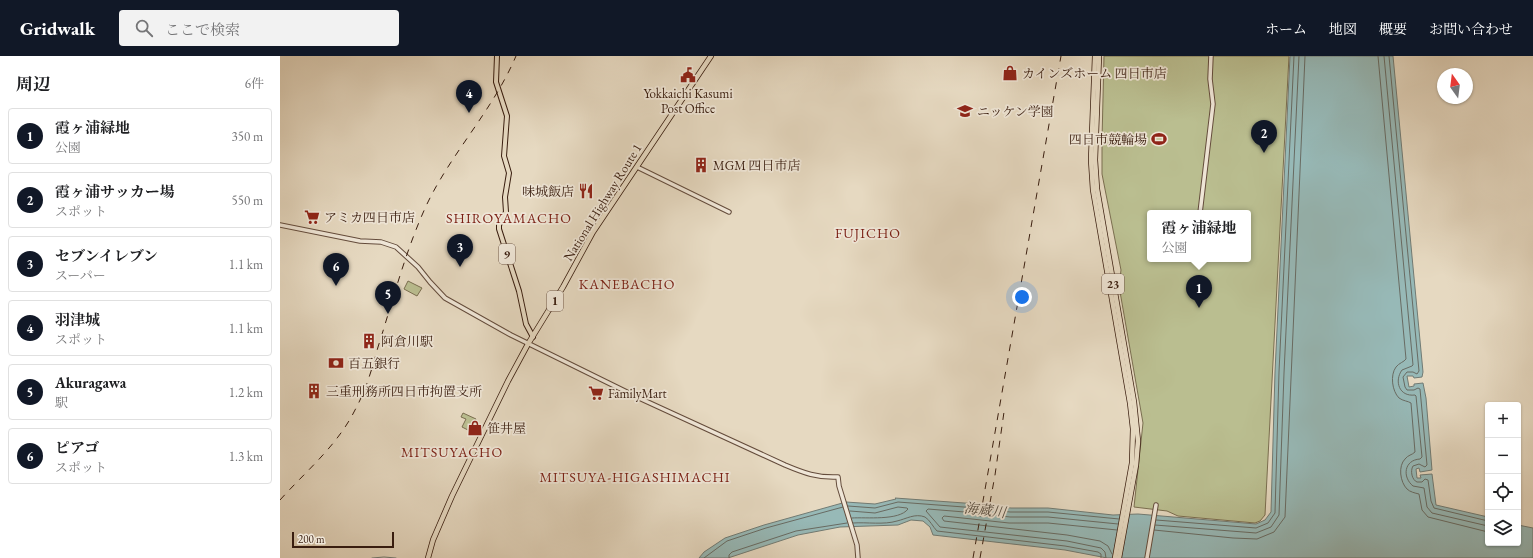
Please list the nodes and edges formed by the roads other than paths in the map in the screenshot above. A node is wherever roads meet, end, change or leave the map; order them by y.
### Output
1 (497, 56) edge
2 (711, 56) edge
3 (1095, 56) edge
4 (1099, 56) edge
5 (1211, 56) edge
6 (637, 167) junction
7 (1200, 210) edge
8 (730, 212) dead end
9 (280, 225) edge
10 (533, 337) junction
11 (528, 344) junction
12 (1156, 504) dead end
13 (1126, 511) junction
14 (428, 558) edge
15 (858, 558) edge
16 (1116, 558) edge
17 (1119, 558) edge
18 (1147, 558) edge

1 - 10 main road, 9
2 - 6 highway, National Highway Route 1 / 1
3 - 13 highway, 23
4 - 13 highway, 23
5 - 7 street
6 - 8 street
6 - 10 highway, National Highway Route 1 / 1
9 - 11 street
10 - 11 highway, National Highway Route 1 / 1
11 - 14 highway, National Highway Route 1 / 1
11 - 15 street
12 - 18 street
13 - 16 highway, 23
13 - 17 highway, 23

